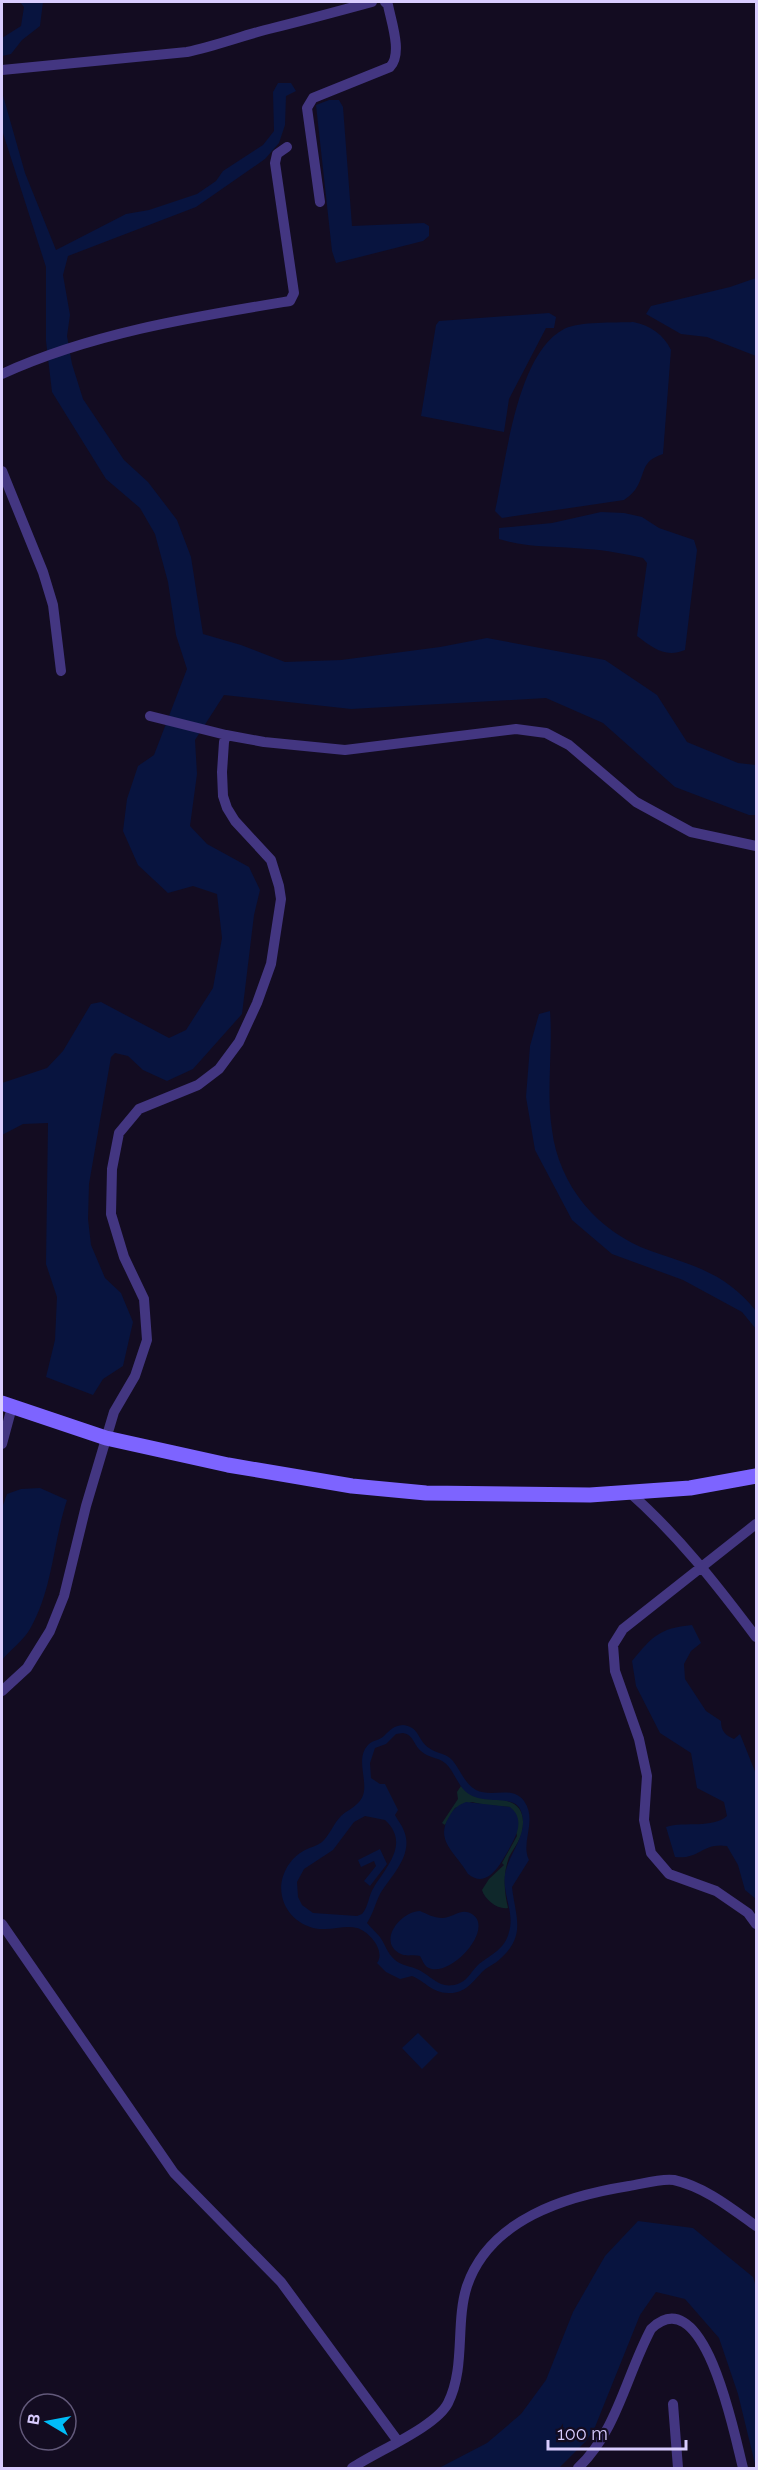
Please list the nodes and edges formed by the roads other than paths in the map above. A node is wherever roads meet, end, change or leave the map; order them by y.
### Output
1 (372, 2) edge
2 (385, 2) edge
3 (2, 70) edge
4 (287, 147) dead end
5 (320, 202) dead end
6 (2, 374) edge
7 (2, 471) edge
8 (61, 671) dead end
9 (150, 716) dead end
10 (226, 735) junction
11 (756, 846) edge
12 (7, 1405) edge
13 (106, 1438) junction
14 (2, 1444) edge
15 (756, 1476) edge
16 (629, 1492) junction
17 (756, 1524) edge
18 (703, 1566) junction
19 (756, 1637) edge
20 (2, 1691) edge
21 (2, 1924) edge
22 (756, 1924) edge
23 (756, 2226) edge
24 (673, 2404) dead end
25 (397, 2440) junction
26 (352, 2469) edge
27 (578, 2469) edge
28 (678, 2469) edge
29 (743, 2469) edge

1 - 3 street
2 - 5 street
4 - 6 street
7 - 8 street
9 - 10 street
10 - 11 street
10 - 13 street
12 - 13 street
12 - 14 street
13 - 16 street
13 - 20 street
15 - 16 street
16 - 18 street
17 - 18 street
18 - 19 street
18 - 22 street
21 - 25 street
23 - 25 street
24 - 28 street
25 - 26 street
27 - 29 street

